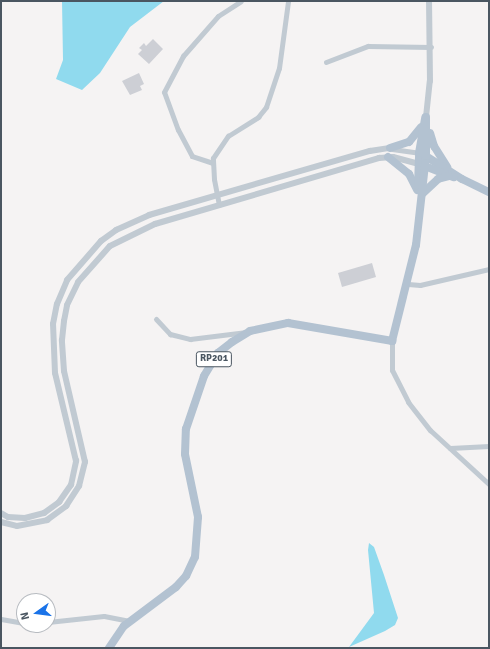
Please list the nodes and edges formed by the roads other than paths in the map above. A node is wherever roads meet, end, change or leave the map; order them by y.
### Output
1 (241, 1) edge
2 (288, 1) edge
3 (429, 1) edge
4 (431, 47) junction
5 (326, 62) dead end
6 (425, 123) junction
7 (389, 152) junction
8 (423, 154) junction
9 (213, 163) junction
10 (422, 165) junction
11 (449, 173) junction
12 (489, 192) edge
13 (216, 194) junction
14 (420, 196) junction
15 (219, 205) junction
16 (489, 269) edge
17 (408, 284) junction
18 (156, 319) dead end
19 (250, 331) junction
20 (392, 341) junction
21 (489, 446) edge
22 (450, 448) junction
23 (489, 484) edge
24 (1, 513) edge
25 (1, 522) edge
26 (1, 619) edge
27 (56, 621) edge
28 (130, 621) junction
29 (16, 622) edge
30 (109, 648) edge

1 - 9 street
2 - 9 street
3 - 4 street
4 - 5 street
4 - 6 street
6 - 7 main road
6 - 8 main road
6 - 11 main road
7 - 8 street
7 - 10 street
7 - 13 street
7 - 14 main road
7 - 15 street
8 - 10 main road
8 - 11 main road
9 - 13 street
10 - 11 main road
10 - 14 main road
11 - 12 main road
11 - 14 main road
13 - 15 street
13 - 24 street
14 - 17 main road
15 - 25 street
16 - 17 street
17 - 20 main road
18 - 19 street
19 - 20 main road, RP201
19 - 28 main road, RP201
20 - 22 street
21 - 22 street
22 - 23 street
26 - 29 street
27 - 28 street
28 - 30 main road, RP201

